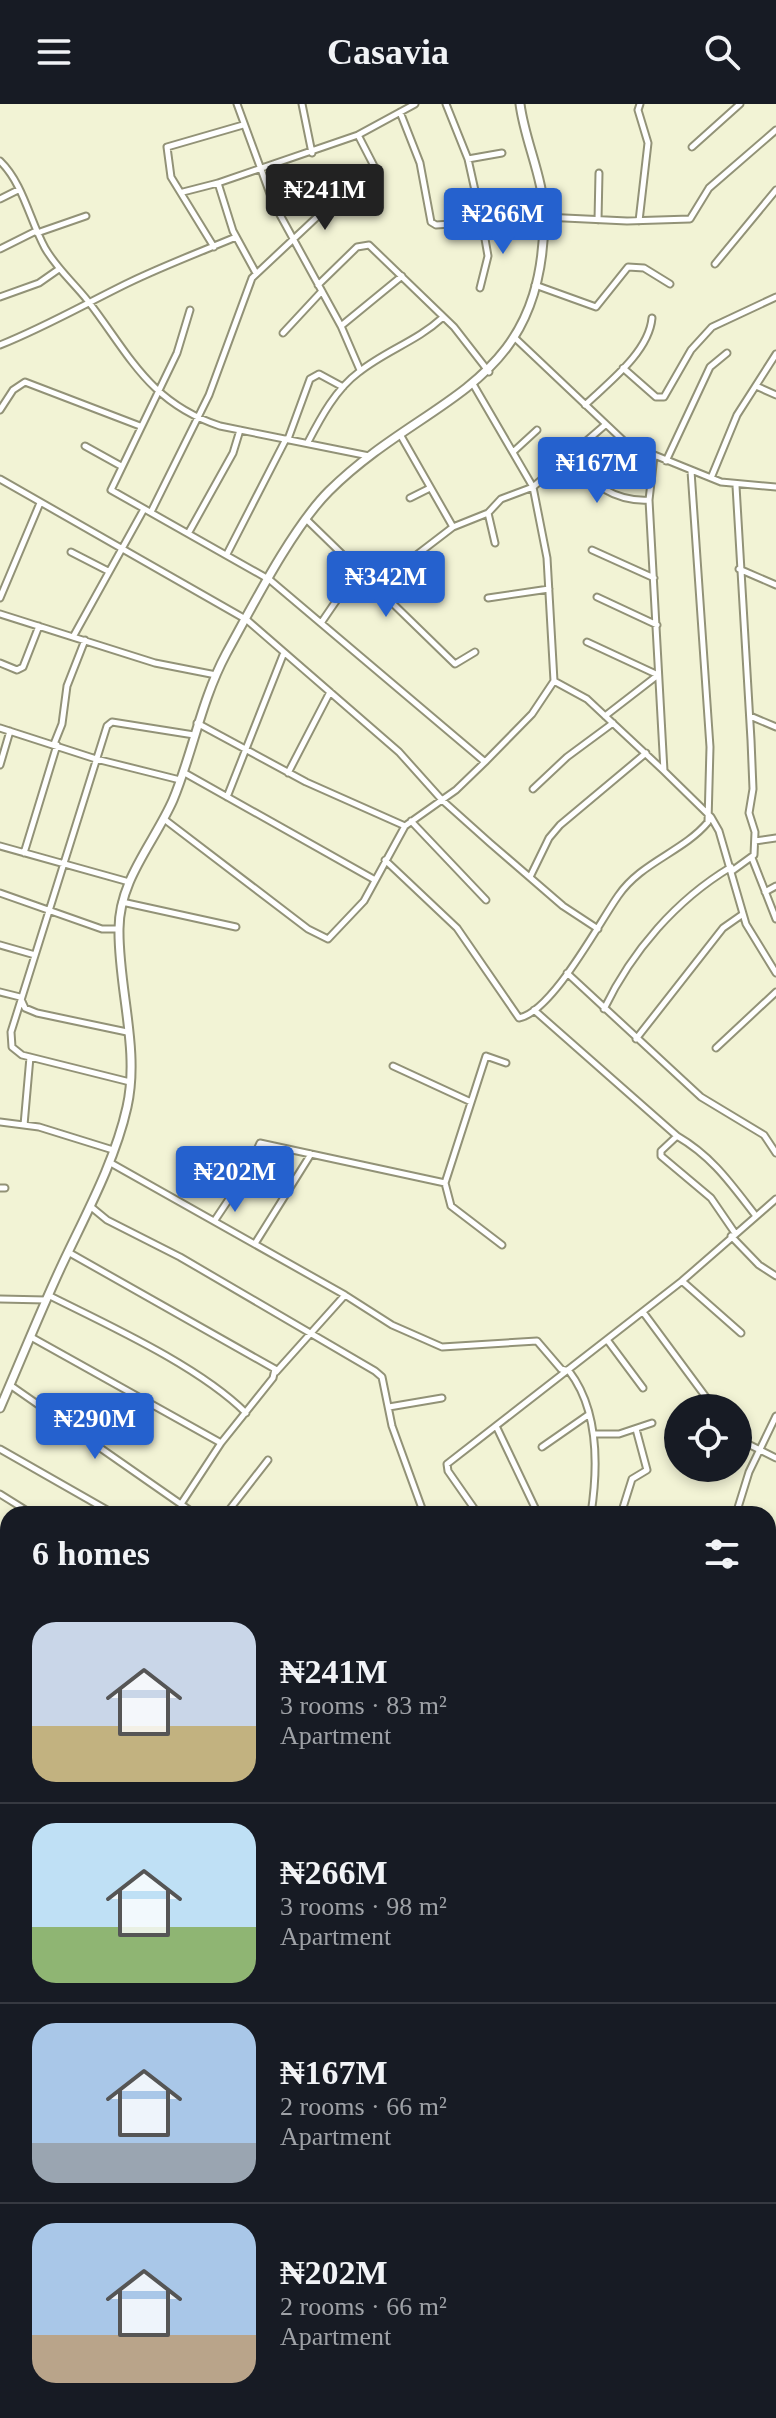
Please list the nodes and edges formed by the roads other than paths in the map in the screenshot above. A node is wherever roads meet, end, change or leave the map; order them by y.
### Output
1 (237, 104) edge
2 (302, 104) edge
3 (415, 104) edge
4 (446, 104) edge
5 (520, 104) edge
6 (640, 104) edge
7 (740, 104) edge
8 (400, 112) junction
9 (243, 125) junction
10 (776, 130) edge
11 (358, 135) junction
12 (692, 147) dead end
13 (312, 153) junction
14 (502, 153) dead end
15 (468, 159) junction
16 (0, 161) edge
17 (374, 166) dead end
18 (261, 171) junction
19 (599, 173) dead end
20 (218, 183) junction
21 (18, 190) junction
22 (776, 190) edge
23 (183, 192) junction
24 (0, 199) edge
25 (334, 201) dead end
26 (86, 216) dead end
27 (544, 217) junction
28 (598, 220) junction
29 (639, 221) junction
30 (482, 222) junction
31 (543, 229) junction
32 (37, 232) junction
33 (236, 237) junction
34 (294, 242) junction
35 (214, 247) junction
36 (0, 249) edge
37 (715, 264) dead end
38 (59, 269) junction
39 (256, 273) junction
40 (402, 276) junction
41 (670, 284) dead end
42 (318, 285) junction
43 (534, 285) junction
44 (480, 288) dead end
45 (322, 291) junction
46 (0, 297) edge
47 (776, 297) edge
48 (90, 303) junction
49 (190, 310) dead end
50 (442, 318) junction
51 (652, 318) dead end
52 (341, 326) junction
53 (283, 333) dead end
54 (515, 338) junction
55 (0, 345) edge
56 (727, 353) dead end
57 (776, 354) edge
58 (623, 368) junction
59 (360, 370) junction
60 (489, 372) junction
61 (473, 384) junction
62 (756, 386) junction
63 (343, 387) junction
64 (159, 391) junction
65 (776, 395) edge
66 (585, 405) junction
67 (0, 410) edge
68 (197, 417) junction
69 (605, 425) junction
70 (140, 426) junction
71 (240, 430) junction
72 (537, 430) dead end
73 (401, 436) junction
74 (287, 439) junction
75 (308, 442) junction
76 (85, 446) dead end
77 (513, 452) junction
78 (369, 456) junction
79 (654, 456) junction
80 (569, 458) junction
81 (666, 461) junction
82 (121, 466) junction
83 (691, 471) junction
84 (711, 478) junction
85 (0, 479) edge
86 (736, 486) junction
87 (533, 487) junction
88 (776, 487) edge
89 (428, 489) junction
90 (410, 498) dead end
91 (649, 500) junction
92 (40, 503) junction
93 (148, 511) junction
94 (488, 513) junction
95 (306, 519) junction
96 (453, 527) junction
97 (189, 532) junction
98 (495, 543) dead end
99 (121, 548) junction
100 (592, 550) dead end
101 (71, 552) dead end
102 (227, 554) junction
103 (358, 569) junction
104 (739, 569) junction
105 (108, 571) junction
106 (654, 578) junction
107 (270, 580) junction
108 (776, 585) edge
109 (376, 586) junction
110 (549, 589) junction
111 (597, 597) dead end
112 (0, 598) edge
113 (488, 598) dead end
114 (0, 614) edge
115 (247, 620) junction
116 (321, 623) junction
117 (657, 625) junction
118 (39, 626) junction
119 (73, 637) junction
120 (85, 640) junction
121 (587, 642) dead end
122 (475, 652) dead end
123 (283, 655) junction
124 (0, 663) edge
125 (216, 675) junction
126 (658, 675) junction
127 (554, 681) junction
128 (330, 692) junction
129 (605, 716) junction
130 (750, 716) junction
131 (196, 723) junction
132 (613, 723) junction
133 (776, 727) edge
134 (0, 728) edge
135 (10, 731) junction
136 (194, 735) junction
137 (56, 745) junction
138 (245, 750) junction
139 (646, 753) junction
140 (96, 759) junction
141 (485, 762) junction
142 (0, 765) edge
143 (664, 771) junction
144 (288, 773) junction
145 (182, 776) junction
146 (533, 789) dead end
147 (227, 797) junction
148 (442, 800) junction
149 (711, 817) junction
150 (164, 819) junction
151 (408, 824) junction
152 (776, 838) edge
153 (755, 841) junction
154 (0, 846) edge
155 (24, 853) junction
156 (752, 858) junction
157 (385, 860) junction
158 (65, 863) junction
159 (732, 869) junction
160 (530, 877) junction
161 (375, 880) junction
162 (129, 882) junction
163 (776, 886) edge
164 (765, 892) junction
165 (0, 893) edge
166 (486, 900) dead end
167 (122, 902) junction
168 (50, 910) junction
169 (743, 914) junction
170 (776, 919) edge
171 (236, 927) dead end
172 (119, 929) junction
173 (598, 929) junction
174 (0, 945) edge
175 (35, 955) junction
176 (567, 973) junction
177 (776, 973) edge
178 (0, 992) edge
179 (776, 992) edge
180 (20, 997) junction
181 (604, 1009) junction
182 (534, 1010) junction
183 (127, 1032) junction
184 (636, 1039) junction
185 (716, 1048) dead end
186 (477, 1053) dead end
187 (486, 1056) junction
188 (30, 1057) junction
189 (506, 1063) dead end
190 (393, 1066) dead end
191 (131, 1082) junction
192 (471, 1102) junction
193 (0, 1122) edge
194 (24, 1125) junction
195 (677, 1136) junction
196 (113, 1150) junction
197 (776, 1153) edge
198 (311, 1154) junction
199 (108, 1161) junction
200 (445, 1183) junction
201 (776, 1199) edge
202 (89, 1205) junction
203 (756, 1216) junction
204 (215, 1220) junction
205 (733, 1235) junction
206 (256, 1242) junction
207 (502, 1245) dead end
208 (68, 1252) junction
209 (776, 1276) edge
210 (682, 1281) junction
211 (345, 1295) junction
212 (47, 1298) junction
213 (0, 1299) edge
214 (643, 1312) junction
215 (741, 1333) dead end
216 (309, 1334) junction
217 (31, 1337) junction
218 (608, 1341) junction
219 (569, 1371) junction
220 (276, 1372) junction
221 (10, 1385) junction
222 (643, 1388) dead end
223 (704, 1394) edge
224 (442, 1398) dead end
225 (389, 1407) junction
226 (0, 1408) edge
227 (246, 1413) junction
228 (588, 1415) junction
229 (776, 1416) edge
230 (652, 1423) dead end
231 (497, 1428) junction
232 (636, 1429) junction
233 (594, 1434) junction
234 (221, 1443) junction
235 (752, 1445) edge
236 (542, 1447) dead end
237 (759, 1448) junction
238 (0, 1449) edge
239 (776, 1458) edge
240 (268, 1460) dead end
241 (0, 1494) edge
242 (181, 1504) junction
243 (19, 1506) edge
244 (100, 1506) edge
245 (184, 1506) edge
246 (232, 1506) edge
247 (421, 1506) edge
248 (473, 1506) edge
249 (534, 1506) edge
250 (592, 1506) edge
251 (624, 1506) edge
252 (739, 1506) edge

1 - 9 street
2 - 13 street
3 - 8 street
4 - 15 street
5 - 27 street
6 - 29 street
7 - 12 street
8 - 11 street
8 - 30 street
9 - 18 street
9 - 23 street
10 - 29 street
11 - 13 street
11 - 17 street
13 - 18 street
14 - 15 street
15 - 30 street
16 - 21 street
18 - 20 street
18 - 34 street
19 - 28 street
20 - 23 street
20 - 33 street
21 - 24 street
21 - 32 street
22 - 37 street
23 - 35 street
25 - 34 street
26 - 32 street
27 - 28 street
27 - 31 street
28 - 29 street
30 - 31 street
30 - 44 street
31 - 43 street
32 - 36 street
32 - 38 street
33 - 35 street
33 - 39 street
34 - 39 street
34 - 42 street
35 - 48 street
38 - 46 street
38 - 48 street
39 - 68 street
40 - 42 street
40 - 50 street
40 - 52 street
41 - 43 street
42 - 45 street
43 - 54 street
45 - 52 street
45 - 53 street
47 - 58 street
48 - 55 street
48 - 64 street
49 - 64 street
50 - 59 street
50 - 60 street
51 - 58 street
52 - 59 street
54 - 60 street
54 - 66 street
56 - 81 street
57 - 62 street
58 - 66 street
59 - 63 street
60 - 61 street
61 - 73 street
61 - 77 street
62 - 65 street
62 - 84 street
63 - 74 street
63 - 75 street
64 - 68 street
64 - 70 street
66 - 69 street
67 - 70 street
68 - 71 street
68 - 93 street
69 - 79 street
69 - 80 street
70 - 82 street
71 - 74 street
71 - 97 street
72 - 77 street
73 - 78 street
73 - 89 street
74 - 75 street
74 - 102 street
75 - 78 street
76 - 82 street
77 - 87 street
78 - 95 street
79 - 81 street
79 - 91 street
80 - 87 street
80 - 91 street
81 - 83 street
82 - 93 street
83 - 84 street
83 - 149 street
84 - 86 street
85 - 92 street
86 - 88 street
86 - 104 street
87 - 94 street
87 - 110 street
89 - 90 street
89 - 96 street
91 - 106 street
92 - 99 street
92 - 112 street
93 - 97 street
93 - 99 street
94 - 96 street
94 - 98 street
95 - 103 street
95 - 107 street
96 - 109 street
97 - 102 street
99 - 105 street
99 - 115 street
100 - 106 street
101 - 105 street
102 - 107 street
103 - 109 street
103 - 116 street
104 - 108 street
104 - 130 street
105 - 119 street
106 - 117 street
107 - 115 street
107 - 116 street
109 - 122 street
110 - 113 street
110 - 127 street
111 - 117 street
114 - 118 street
115 - 123 street
115 - 125 street
116 - 141 street
117 - 126 street
118 - 119 street
118 - 124 street
119 - 120 street
120 - 125 street
120 - 137 street
121 - 126 street
123 - 128 street
123 - 138 street
125 - 131 street
126 - 129 street
126 - 143 street
127 - 129 street
127 - 141 street
128 - 144 street
128 - 148 street
129 - 132 street
130 - 133 street
130 - 153 street
131 - 136 street
131 - 138 street
132 - 139 street
132 - 146 street
134 - 135 street
135 - 137 street
135 - 142 street
136 - 140 street
136 - 145 street
137 - 140 street
137 - 155 street
138 - 144 street
138 - 147 street
139 - 143 street
139 - 160 street
140 - 145 street
140 - 158 street
141 - 148 street
143 - 149 street
144 - 151 street
145 - 147 street
145 - 150 street
147 - 161 street
148 - 151 street
148 - 160 street
149 - 159 street
149 - 173 street
150 - 161 street
150 - 162 street
151 - 157 street
151 - 166 street
152 - 153 street
153 - 156 street
154 - 155 street
155 - 158 street
156 - 159 street
156 - 164 street
157 - 161 street
157 - 182 street
158 - 162 street
158 - 168 street
159 - 169 street
159 - 181 street
160 - 173 street
162 - 167 street
163 - 164 street
164 - 170 street
165 - 168 street
167 - 171 street
167 - 172 street
168 - 172 street
168 - 175 street
169 - 177 street
169 - 184 street
172 - 183 street
173 - 176 street
174 - 175 street
175 - 180 street
176 - 181 street
176 - 182 street
178 - 180 street
179 - 185 street
180 - 183 street
180 - 188 street
181 - 184 street
182 - 195 street
183 - 191 street
184 - 197 street
186 - 187 street
187 - 189 street
187 - 192 street
188 - 191 street
188 - 194 street
190 - 192 street
191 - 196 street
192 - 200 street
193 - 194 street
194 - 196 street
195 - 203 street
195 - 205 street
196 - 199 street
198 - 200 street
198 - 204 street
198 - 206 street
199 - 202 street
199 - 204 street
200 - 207 street
201 - 203 street
202 - 208 street
202 - 216 street
203 - 205 street
204 - 206 street
205 - 209 street
205 - 210 street
206 - 211 street
208 - 212 street
208 - 220 street
210 - 214 street
210 - 215 street
211 - 216 street
211 - 219 street
212 - 213 street
212 - 217 street
212 - 227 street
214 - 218 street
214 - 223 street
216 - 220 street
216 - 225 street
217 - 221 street
217 - 234 street
218 - 219 street
218 - 222 street
219 - 228 street
219 - 231 street
220 - 227 street
221 - 226 street
221 - 242 street
224 - 225 street
225 - 247 street
227 - 234 street
228 - 233 street
228 - 236 street
229 - 237 street
230 - 232 street
231 - 248 street
231 - 249 street
232 - 233 street
232 - 251 street
233 - 250 street
234 - 242 street
235 - 237 street
237 - 239 street
237 - 252 street
238 - 244 street
240 - 246 street
241 - 243 street
242 - 245 street

